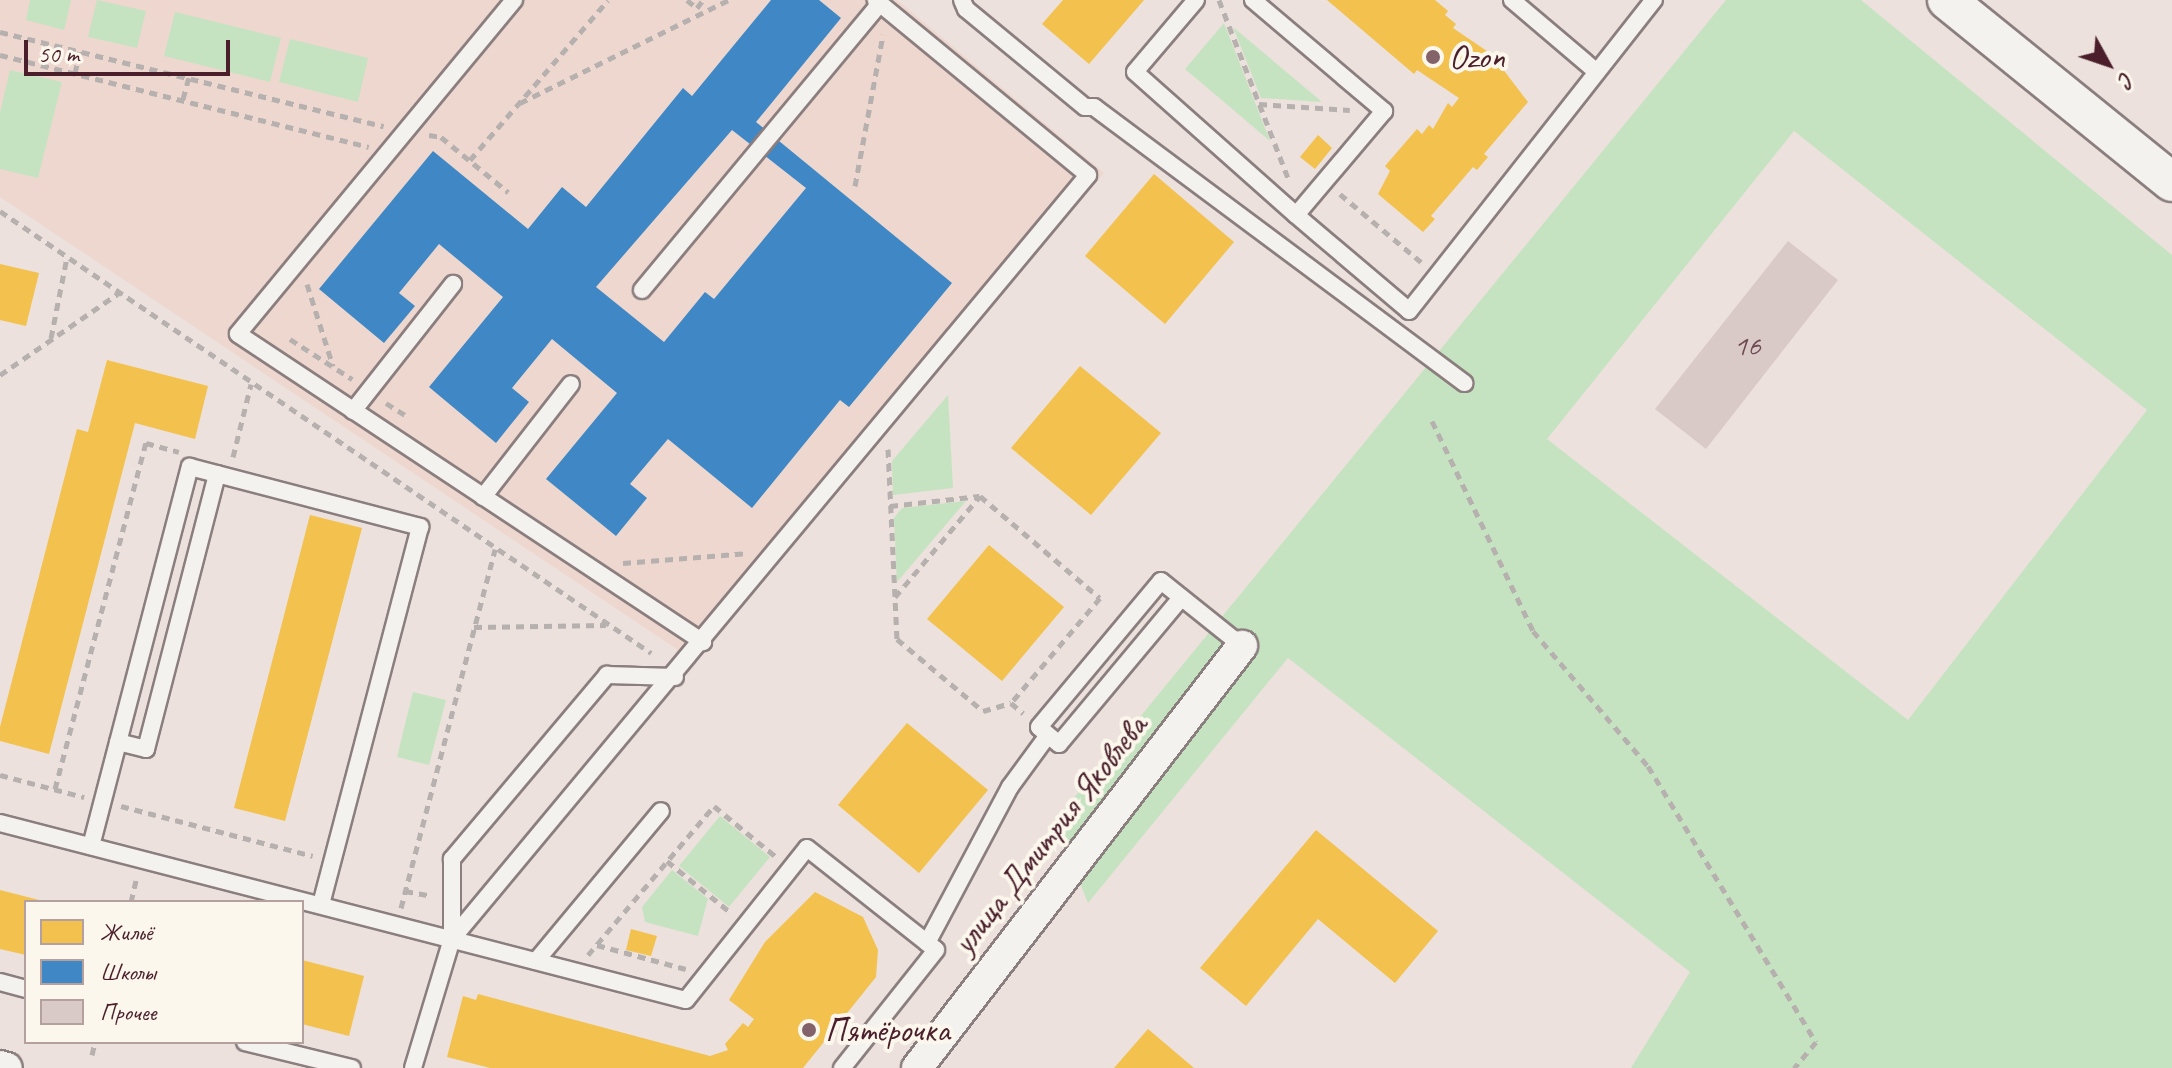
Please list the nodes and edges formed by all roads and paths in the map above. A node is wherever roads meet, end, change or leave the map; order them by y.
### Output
1 (514, 0) edge
2 (608, 0) edge
3 (687, 0) edge
4 (703, 0) edge
5 (728, 0) edge
6 (962, 0) edge
7 (1196, 0) edge
8 (1219, 0) edge
9 (1253, 0) edge
10 (1512, 0) edge
11 (1654, 0) edge
12 (1947, 0) edge
13 (881, 4) edge
14 (0, 32) edge
15 (80, 51) junction
16 (0, 55) edge
17 (1597, 72) junction
18 (75, 73) junction
19 (189, 77) junction
20 (183, 100) junction
21 (520, 103) junction
22 (1259, 104) junction
23 (1383, 112) junction
24 (405, 131) junction
25 (389, 152) junction
26 (470, 160) junction
27 (2168, 173) edge
28 (1325, 181) junction
29 (855, 186) dead end
30 (508, 192) dead end
31 (0, 211) edge
32 (1298, 212) junction
33 (67, 257) junction
34 (300, 260) junction
35 (1437, 276) junction
36 (453, 284) dead end
37 (642, 290) dead end
38 (119, 293) junction
39 (51, 338) junction
40 (333, 367) dead end
41 (0, 375) edge
42 (1464, 383) dead end
43 (251, 384) junction
44 (571, 384) dead end
45 (353, 411) junction
46 (1432, 421) dead end
47 (888, 450) dead end
48 (188, 454) dead end
49 (222, 476) junction
50 (980, 496) junction
51 (483, 497) junction
52 (890, 506) junction
53 (495, 549) junction
54 (779, 550) junction
55 (623, 563) dead end
56 (895, 597) junction
57 (1181, 598) junction
58 (607, 625) junction
59 (474, 627) junction
60 (703, 642) junction
61 (1242, 646) joint
62 (677, 674) junction
63 (1011, 703) junction
64 (1044, 731) junction
65 (118, 742) junction
66 (0, 775) edge
67 (55, 789) junction
68 (103, 802) junction
69 (661, 811) dead end
70 (0, 823) edge
71 (91, 846) junction
72 (333, 861) junction
73 (667, 861) junction
74 (767, 868) dead end
75 (740, 901) dead end
76 (321, 904) junction
77 (730, 913) junction
78 (397, 924) junction
79 (721, 924) dead end
80 (452, 939) junction
81 (927, 943) junction
82 (597, 945) junction
83 (694, 957) dead end
84 (536, 961) junction
85 (685, 968) junction
86 (575, 971) junction
87 (706, 974) junction
88 (0, 982) edge
89 (24, 988) edge
90 (95, 1044) edge
91 (253, 1044) edge
92 (92, 1055) dead end
93 (0, 1066) edge
94 (7, 1068) edge
95 (352, 1068) edge
96 (413, 1068) edge
97 (842, 1068) edge
98 (917, 1068) edge
99 (1794, 1068) edge

1 - 24 lane
2 - 21 path
3 - 4 path
5 - 21 path
6 - 42 lane
7 - 32 lane
8 - 22 path
9 - 23 lane
10 - 17 lane
11 - 17 lane
12 - 27 street
13 - 29 path
13 - 37 lane
13 - 54 lane
14 - 15 path
15 - 18 path
15 - 19 path
16 - 18 path
17 - 35 lane
18 - 20 path
19 - 20 path
19 - 24 path
20 - 25 path
21 - 26 path
22 - 23 path
22 - 32 path
23 - 28 lane
24 - 25 lane
24 - 26 path
25 - 34 lane
26 - 30 path
28 - 32 lane
28 - 35 path
31 - 33 path
32 - 35 lane
33 - 38 path
33 - 39 path
34 - 40 path
34 - 45 lane
36 - 45 lane
38 - 39 path
38 - 43 path
39 - 41 path
43 - 49 path
43 - 53 path
44 - 51 lane
45 - 51 lane
46 - 99 path
47 - 52 path
48 - 67 path
49 - 65 lane
49 - 65 lane
49 - 72 lane
50 - 52 path
50 - 56 path
50 - 63 path
51 - 60 lane
52 - 56 path
53 - 58 path
53 - 59 path
54 - 55 path
54 - 60 lane
56 - 63 path
57 - 61 lane
57 - 64 lane
57 - 64 lane
58 - 59 path
58 - 62 path
59 - 78 path
60 - 62 lane
61 - 98 street, улица Дмитрия Яковлева
62 - 80 lane
62 - 80 lane
63 - 64 path
64 - 81 lane
65 - 68 lane
66 - 67 path
67 - 68 path
68 - 71 lane
68 - 72 path
69 - 84 lane
70 - 71 lane
71 - 76 lane
72 - 76 lane
73 - 74 path
73 - 77 path
73 - 82 path
75 - 77 path
76 - 78 lane
77 - 79 path
78 - 80 lane
80 - 84 lane
80 - 96 lane
81 - 87 lane
81 - 97 lane
82 - 85 path
82 - 86 path
83 - 85 path
84 - 86 lane
85 - 87 path
86 - 87 lane
88 - 89 lane
90 - 92 path
91 - 95 lane
93 - 94 street

